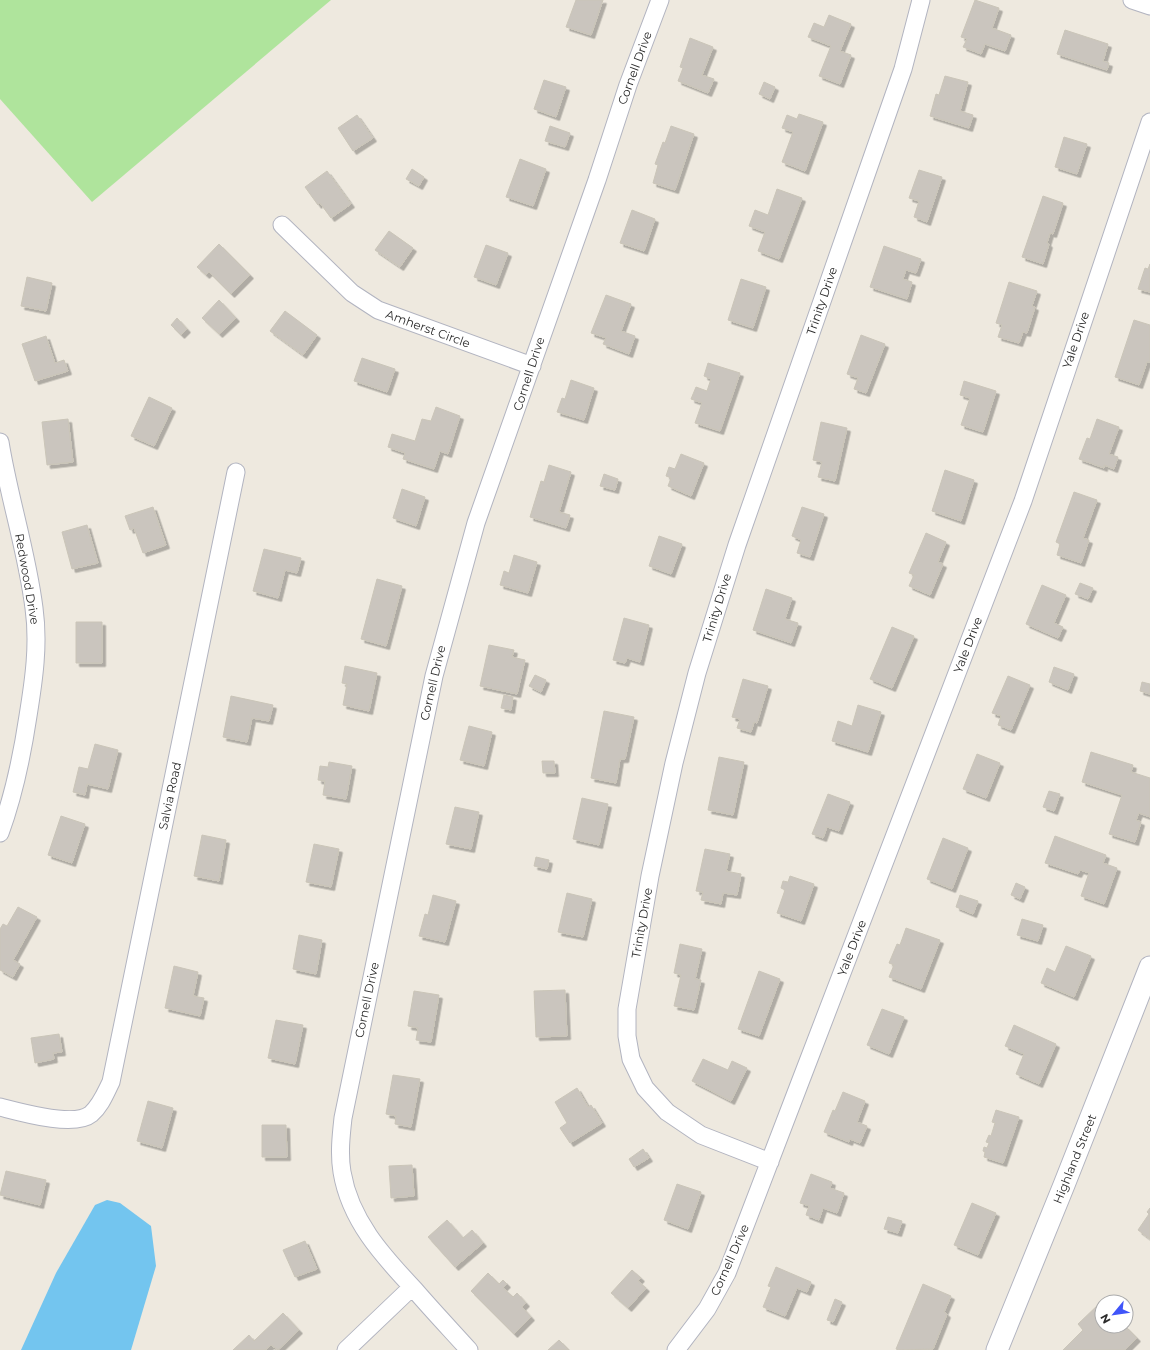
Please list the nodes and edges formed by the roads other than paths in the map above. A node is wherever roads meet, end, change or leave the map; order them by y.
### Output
1 (660, 0) edge
2 (921, 0) edge
3 (1132, 0) edge
4 (1150, 6) edge
5 (1150, 122) edge
6 (282, 225) dead end
7 (532, 366) junction
8 (0, 442) edge
9 (236, 472) dead end
10 (0, 833) edge
11 (1150, 967) edge
12 (0, 1107) edge
13 (770, 1162) junction
14 (412, 1288) junction
15 (346, 1350) edge
16 (469, 1350) edge
17 (676, 1350) edge
18 (997, 1350) edge

1 - 7 street, Cornell Drive
2 - 13 street, Trinity Drive
3 - 4 street
5 - 13 street, Yale Drive
6 - 7 street, Amherst Circle
7 - 14 street, Cornell Drive
8 - 10 street, Redwood Drive
9 - 12 street, Salvia Road
11 - 18 street, Highland Street
13 - 17 street, Cornell Drive
14 - 15 street
14 - 16 street, Cornell Drive

